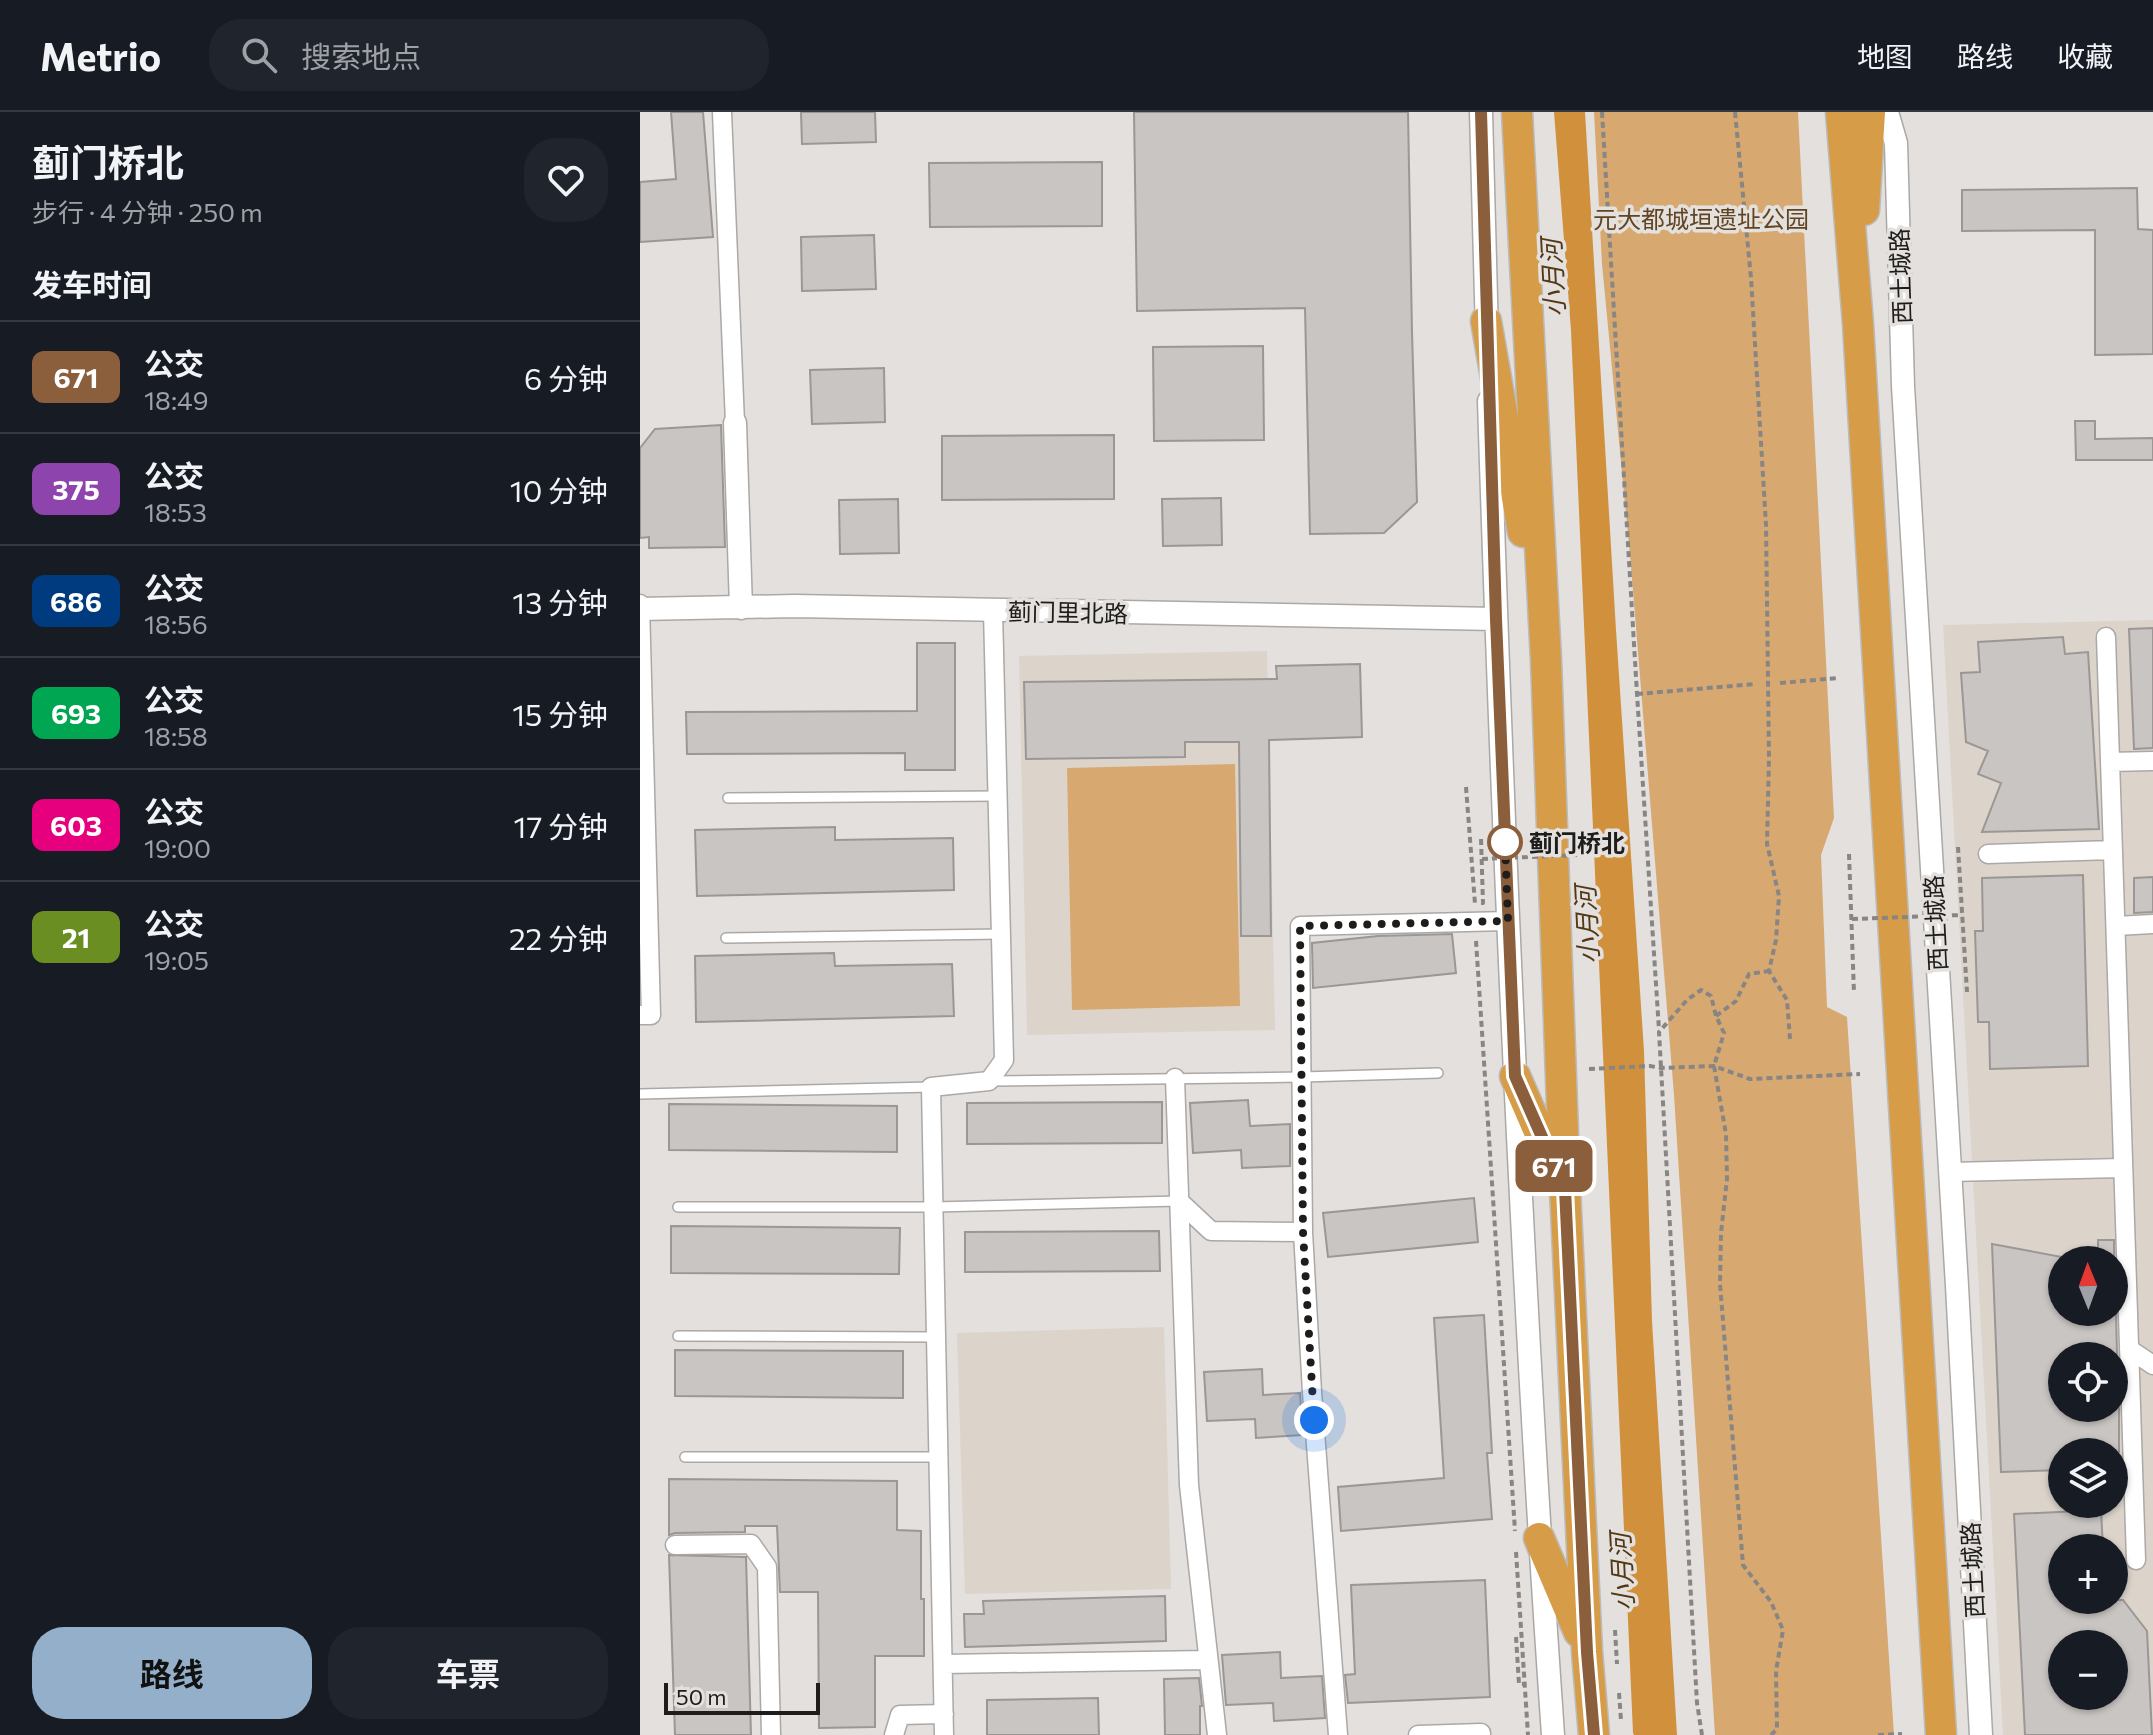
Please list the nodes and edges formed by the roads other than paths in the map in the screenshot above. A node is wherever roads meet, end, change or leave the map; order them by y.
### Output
1 (722, 112) edge
2 (1481, 112) edge
3 (1517, 112) edge
4 (1841, 112) edge
5 (1870, 112) edge
6 (1887, 112) edge
7 (1486, 321) junction
8 (1858, 324) junction
9 (735, 423) joint
10 (640, 607) edge
11 (741, 608) junction
12 (993, 611) junction
13 (1496, 619) junction
14 (2106, 637) dead end
15 (641, 652) edge
16 (1546, 660) junction
17 (2153, 761) edge
18 (2110, 762) junction
19 (997, 796) junction
20 (728, 798) dead end
21 (2113, 850) junction
22 (1988, 854) dead end
23 (644, 872) edge
24 (1508, 921) junction
25 (2153, 924) edge
26 (2116, 926) junction
27 (1001, 934) junction
28 (726, 938) dead end
29 (640, 1015) edge
30 (1438, 1073) dead end
31 (1515, 1076) junction
32 (1302, 1077) junction
33 (1175, 1078) junction
34 (989, 1081) junction
35 (931, 1087) junction
36 (640, 1094) edge
37 (2123, 1168) junction
38 (1950, 1172) junction
39 (1565, 1189) junction
40 (1179, 1201) junction
41 (678, 1207) dead end
42 (934, 1207) junction
43 (1303, 1232) junction
44 (678, 1336) dead end
45 (936, 1337) junction
46 (2129, 1349) junction
47 (2153, 1365) edge
48 (685, 1457) dead end
49 (939, 1457) junction
50 (1539, 1538) junction
51 (675, 1545) dead end
52 (2136, 1560) dead end
53 (1587, 1652) junction
54 (1208, 1660) junction
55 (943, 1664) junction
56 (944, 1714) junction
57 (1599, 1728) edge
58 (1481, 1733) edge
59 (771, 1735) edge
60 (894, 1735) edge
61 (944, 1735) edge
62 (1217, 1735) edge
63 (1338, 1735) edge
64 (1418, 1735) edge
65 (1553, 1735) edge
66 (1941, 1735) edge
67 (1981, 1735) edge

1 - 9 street
2 - 7 street
3 - 16 highway
4 - 8 highway, 西土城路
5 - 8 highway
6 - 38 street, 西土城路
7 - 13 street
7 - 16 highway
8 - 66 highway, 西土城路
9 - 11 street
10 - 11 street, 蓟门里北路
10 - 15 street
11 - 12 street, 蓟门里北路
12 - 13 street, 蓟门里北路
12 - 19 street
13 - 24 street
14 - 18 street
15 - 23 street
16 - 39 highway
17 - 18 street
18 - 21 street
19 - 20 lane
19 - 27 street
21 - 22 street
21 - 26 street
23 - 29 street
24 - 31 street
24 - 32 street
25 - 26 street
26 - 37 street
27 - 28 lane
27 - 34 street
30 - 32 lane
31 - 39 highway
31 - 50 street
32 - 33 lane
32 - 43 street
33 - 34 lane
33 - 40 street
34 - 35 street
35 - 36 lane
35 - 42 street
37 - 38 street
37 - 46 street
38 - 67 street, 西土城路
39 - 53 highway
40 - 42 lane
40 - 43 street
40 - 54 street
41 - 42 lane
42 - 45 street
43 - 63 street
44 - 45 lane
45 - 49 street
46 - 47 street
46 - 52 street
48 - 49 lane
49 - 55 street
50 - 53 highway
50 - 65 street
51 - 59 street
53 - 57 highway
54 - 55 street
54 - 62 street
55 - 56 street
56 - 60 street
56 - 61 street
58 - 64 street

